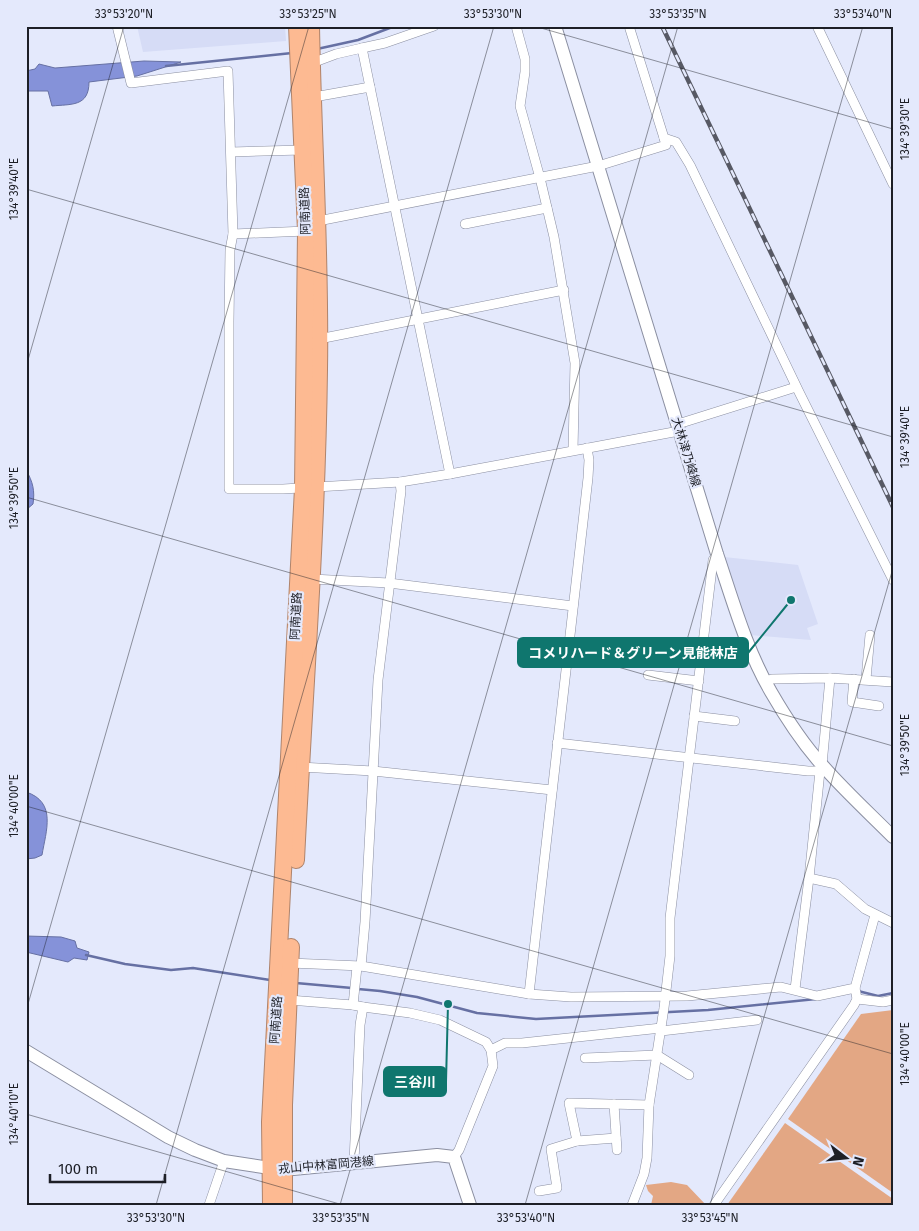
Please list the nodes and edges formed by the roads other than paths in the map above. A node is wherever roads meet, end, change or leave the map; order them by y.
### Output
1 (117, 26) edge
2 (297, 26) edge
3 (434, 26) edge
4 (516, 26) edge
5 (555, 26) edge
6 (630, 26) edge
7 (817, 26) edge
8 (307, 37) edge
9 (362, 48) junction
10 (308, 61) junction
11 (370, 87) junction
12 (314, 97) junction
13 (664, 138) junction
14 (303, 150) junction
15 (231, 152) junction
16 (598, 166) junction
17 (540, 178) junction
18 (893, 184) edge
19 (396, 206) junction
20 (547, 208) junction
21 (465, 224) dead end
22 (312, 226) junction
23 (233, 234) junction
24 (564, 290) junction
25 (419, 319) junction
26 (319, 339) junction
27 (796, 387) junction
28 (678, 428) junction
29 (587, 448) junction
30 (573, 450) junction
31 (450, 474) junction
32 (400, 482) junction
33 (309, 488) junction
34 (717, 554) junction
35 (312, 579) junction
36 (893, 580) edge
37 (389, 583) junction
38 (573, 606) junction
39 (870, 635) dead end
40 (648, 675) dead end
41 (830, 678) junction
42 (854, 679) junction
43 (866, 679) junction
44 (698, 681) junction
45 (765, 681) junction
46 (893, 682) edge
47 (879, 706) dead end
48 (694, 716) junction
49 (735, 721) dead end
50 (557, 743) junction
51 (689, 758) junction
52 (300, 767) junction
53 (822, 767) junction
54 (373, 770) junction
55 (552, 790) junction
56 (893, 837) edge
57 (809, 878) junction
58 (875, 915) junction
59 (893, 923) edge
60 (286, 968) junction
61 (359, 969) junction
62 (795, 989) junction
63 (856, 993) junction
64 (529, 994) junction
65 (665, 996) junction
66 (285, 998) junction
67 (893, 1000) edge
68 (357, 1003) junction
69 (758, 1020) dead end
70 (661, 1027) junction
71 (491, 1050) junction
72 (26, 1051) edge
73 (658, 1055) junction
74 (585, 1058) dead end
75 (689, 1075) dead end
76 (614, 1104) junction
77 (649, 1105) junction
78 (616, 1138) junction
79 (577, 1141) junction
80 (617, 1150) dead end
81 (454, 1157) junction
82 (224, 1161) junction
83 (354, 1162) junction
84 (276, 1169) junction
85 (539, 1191) dead end
86 (209, 1205) edge
87 (271, 1205) edge
88 (284, 1205) edge
89 (470, 1205) edge
90 (632, 1205) edge
91 (714, 1205) edge

1 - 15 street
2 - 8 highway, 阿南道路
3 - 9 street
4 - 17 street
5 - 16 main road, 大林津乃峰線
6 - 13 street
7 - 18 street
8 - 10 highway, 阿南道路
9 - 10 street
9 - 11 street
10 - 12 highway, 阿南道路
10 - 14 highway, 阿南道路
11 - 12 street
11 - 19 street
12 - 22 highway, 阿南道路
13 - 16 street
13 - 27 street
14 - 15 street
14 - 22 highway, 阿南道路
15 - 23 street
16 - 17 street
16 - 28 main road, 大林津乃峰線
17 - 19 street
17 - 20 street
19 - 22 street
19 - 25 street
20 - 21 street
20 - 24 street
22 - 23 street
22 - 26 highway, 阿南道路
22 - 33 highway, 阿南道路
23 - 33 street
24 - 25 street
24 - 30 street
25 - 26 street
25 - 31 street
26 - 33 highway, 阿南道路
27 - 28 street
27 - 36 street
28 - 29 street
28 - 34 main road, 大林津乃峰線
29 - 30 street
29 - 38 street
30 - 31 street
31 - 32 street
32 - 33 street
32 - 37 street
33 - 35 highway, 阿南道路
33 - 60 highway, 阿南道路
34 - 44 street
34 - 45 main road, 大林津乃峰線
35 - 37 street
35 - 52 highway, 阿南道路
37 - 38 street
37 - 54 street
38 - 50 street
39 - 43 street
40 - 44 street
41 - 42 street
41 - 45 street
41 - 53 street
42 - 43 street
42 - 47 street
43 - 46 street
44 - 48 street
45 - 53 main road, 大林津乃峰線
48 - 49 street
48 - 51 street
50 - 51 street
50 - 55 street
51 - 53 street
51 - 65 street
52 - 54 street
52 - 60 highway, 阿南道路
53 - 56 main road, 大林津乃峰線
53 - 57 street
54 - 55 street
54 - 61 street
55 - 64 street
57 - 58 street
57 - 62 street
58 - 59 street
58 - 63 street
60 - 61 street
60 - 66 highway, 阿南道路
61 - 64 street
61 - 68 street
62 - 63 street
62 - 65 street
63 - 67 street
63 - 91 street
64 - 65 street
65 - 70 street
66 - 68 street
66 - 84 highway, 阿南道路
68 - 71 street
68 - 83 street
69 - 70 street
70 - 71 street
70 - 73 street
71 - 81 street
72 - 82 main road, 戎山中林富岡港線
73 - 74 street
73 - 75 street
73 - 77 street
76 - 77 street
76 - 78 street
76 - 79 street
77 - 90 street
78 - 79 street
78 - 80 street
79 - 85 street
81 - 83 main road, 戎山中林富岡港線
81 - 89 main road
82 - 84 main road, 戎山中林富岡港線
82 - 86 street
83 - 84 main road, 戎山中林富岡港線
84 - 87 highway, 阿南道路
84 - 88 highway, 阿南道路

